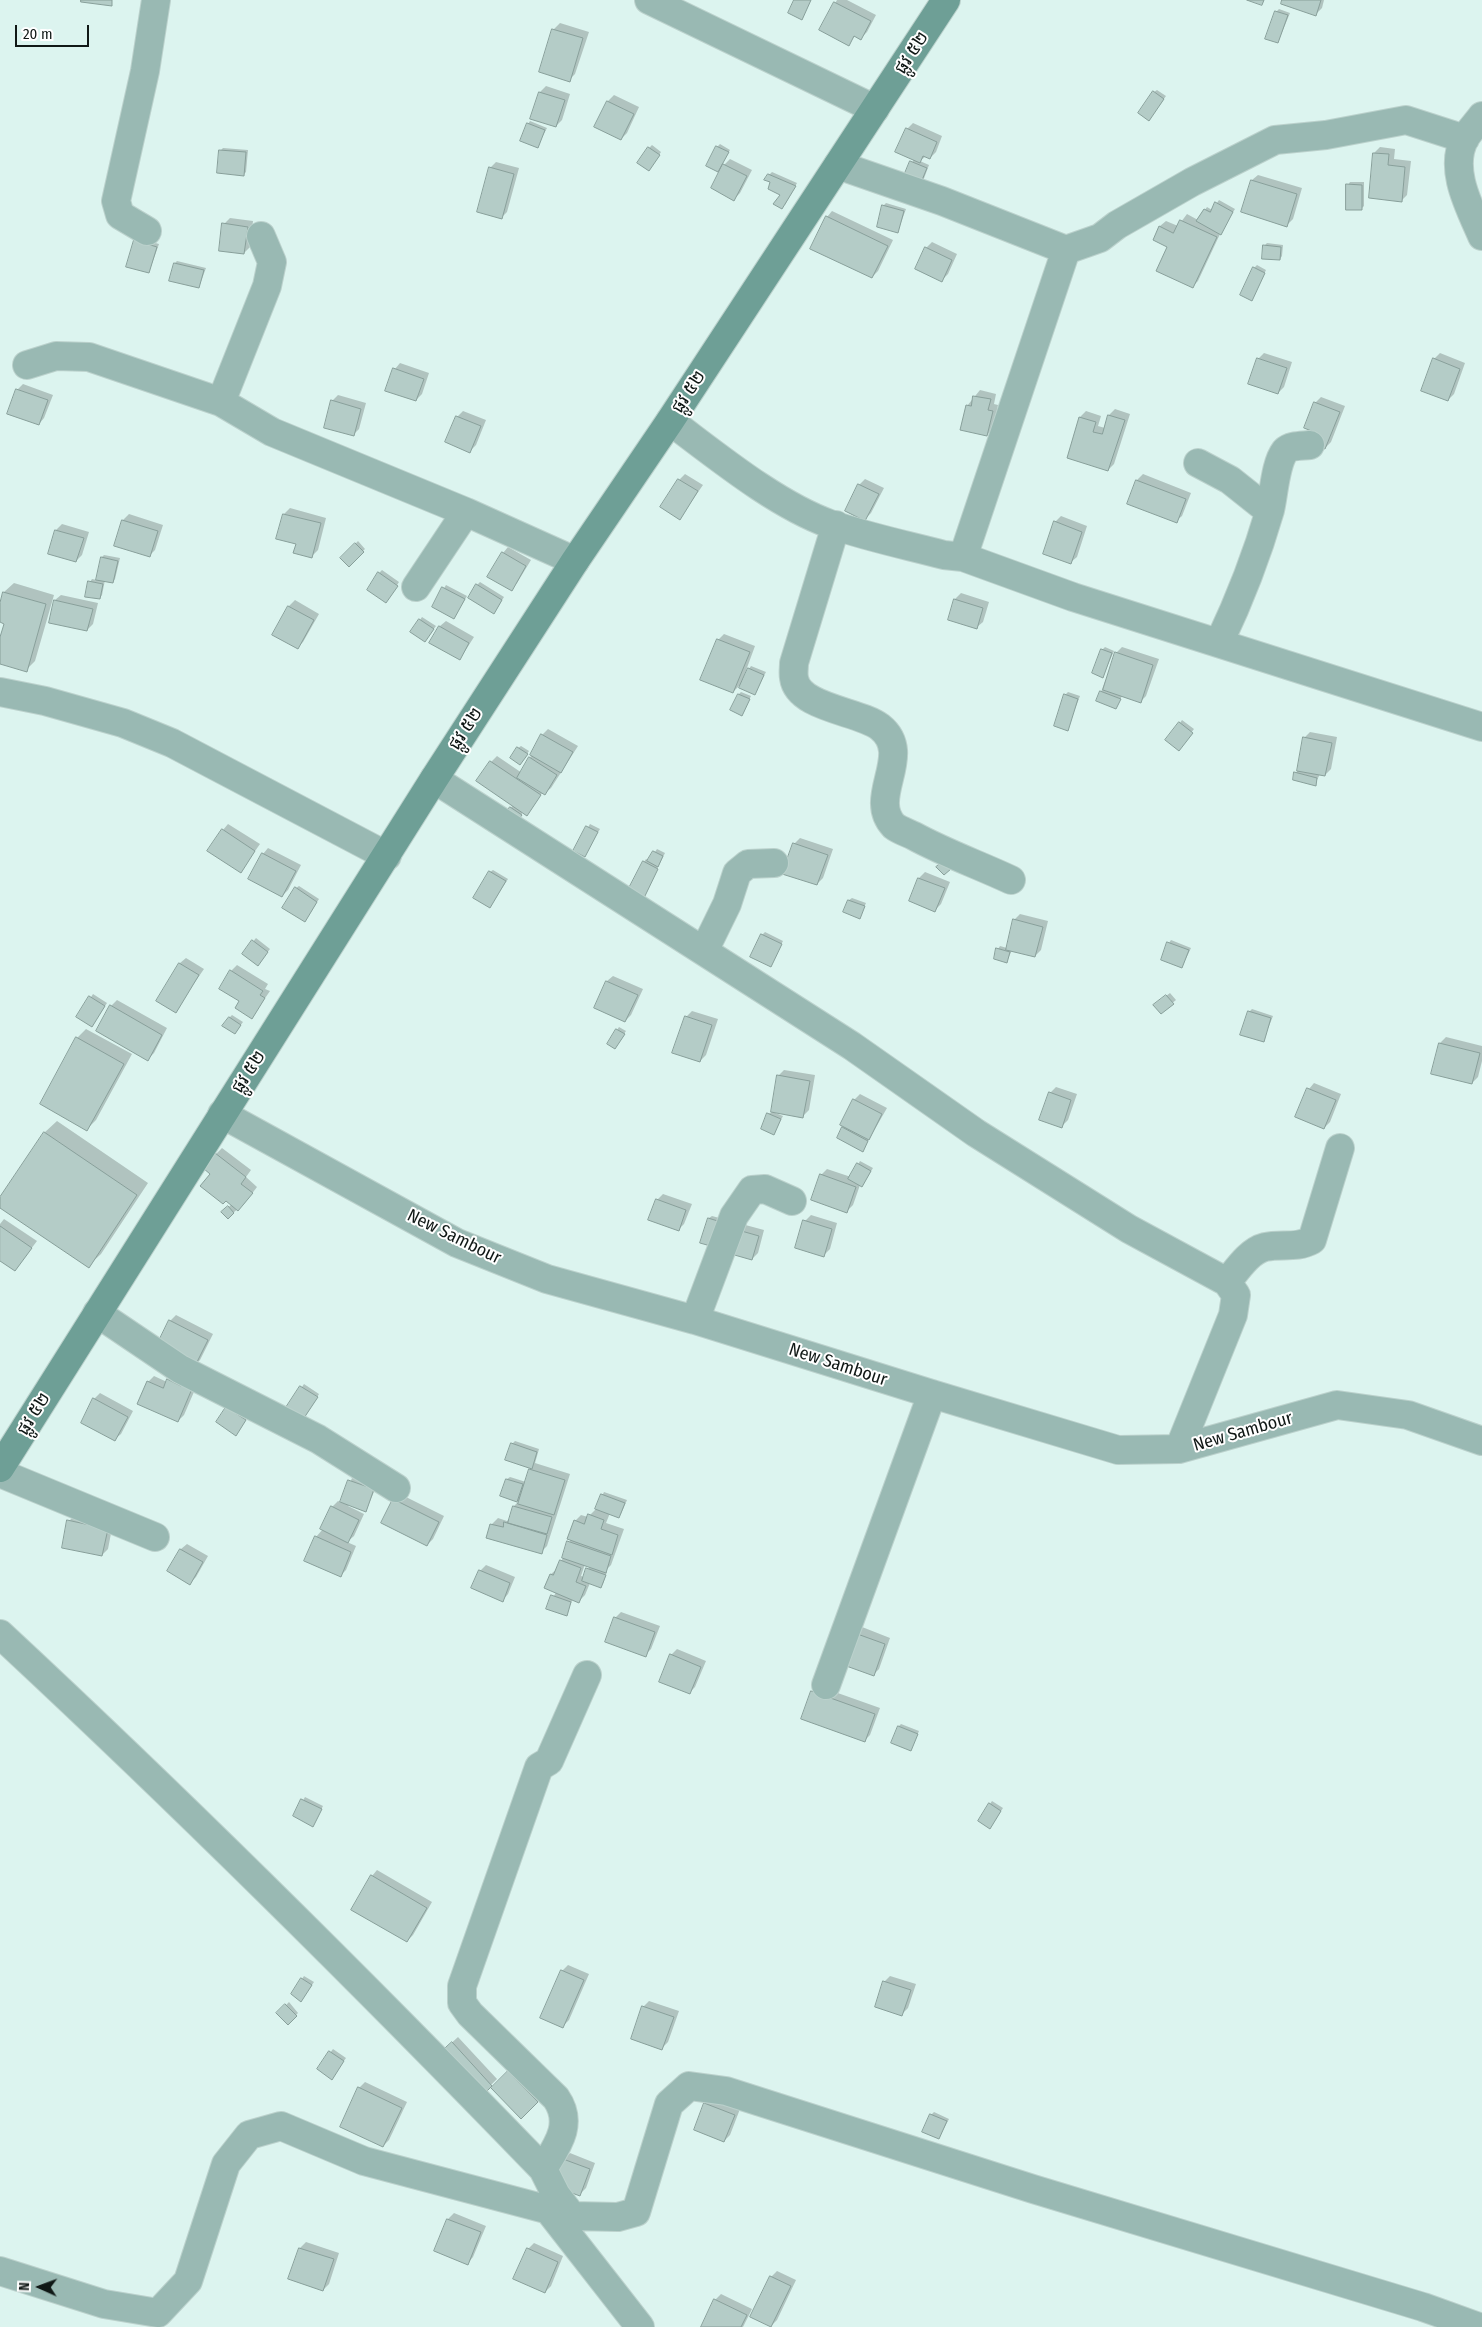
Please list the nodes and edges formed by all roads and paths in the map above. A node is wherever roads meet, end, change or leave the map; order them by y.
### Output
1 (156, 0) edge
2 (649, 0) edge
3 (946, 0) edge
4 (875, 109) junction
5 (1482, 116) edge
6 (1465, 139) junction
7 (838, 165) junction
8 (147, 231) dead end
9 (262, 236) dead end
10 (1482, 236) edge
11 (1066, 250) junction
12 (27, 365) dead end
13 (221, 402) junction
14 (670, 421) junction
15 (1310, 445) dead end
16 (1198, 463) dead end
17 (1269, 511) junction
18 (466, 512) junction
19 (836, 525) junction
20 (963, 557) junction
21 (575, 561) junction
22 (416, 586) dead end
23 (1220, 643) junction
24 (0, 692) edge
25 (1482, 727) edge
26 (434, 779) junction
27 (387, 856) junction
28 (774, 862) dead end
29 (1011, 880) dead end
30 (704, 951) junction
31 (222, 1114) junction
32 (1340, 1148) dead end
33 (792, 1201) dead end
34 (1227, 1282) junction
35 (97, 1314) junction
36 (695, 1320) junction
37 (932, 1394) junction
38 (1482, 1440) edge
39 (1179, 1449) junction
40 (0, 1468) edge
41 (0, 1472) edge
42 (396, 1488) dead end
43 (155, 1537) dead end
44 (0, 1634) edge
45 (587, 1675) dead end
46 (826, 1685) dead end
47 (543, 2169) junction
48 (560, 2212) junction
49 (0, 2271) edge
50 (155, 2320) edge
51 (640, 2327) edge
52 (1479, 2327) edge

1 - 8 street
2 - 4 street
3 - 4 street, ផ្លូវ ៥២
4 - 7 street, ផ្លូវ ៥២
5 - 6 street
6 - 10 street
6 - 11 street
7 - 11 street
7 - 14 street, ផ្លូវ ៥២
9 - 13 street
11 - 20 street
12 - 13 street
13 - 18 street
14 - 19 street
14 - 21 street, ផ្លូវ ៥២
15 - 17 street
16 - 17 street
17 - 23 street
18 - 21 street
18 - 22 street
19 - 20 street
19 - 29 street
20 - 23 street
21 - 26 street, ផ្លូវ ៥២
23 - 25 street
24 - 27 street
26 - 27 street, ផ្លូវ ៥២
26 - 30 street
27 - 31 street, ផ្លូវ ៥២
28 - 30 street
30 - 34 street
31 - 35 street, ផ្លូវ ៥២
31 - 36 street, New Sambour
32 - 34 street
33 - 36 street
34 - 39 street
35 - 40 street, ផ្លូវ ៥២
35 - 42 street
36 - 37 street, New Sambour
37 - 39 street, New Sambour
37 - 46 street
38 - 39 street, New Sambour
41 - 43 street
44 - 47 street
45 - 47 street
47 - 48 street
48 - 50 street
48 - 51 street
48 - 52 street
49 - 50 street

